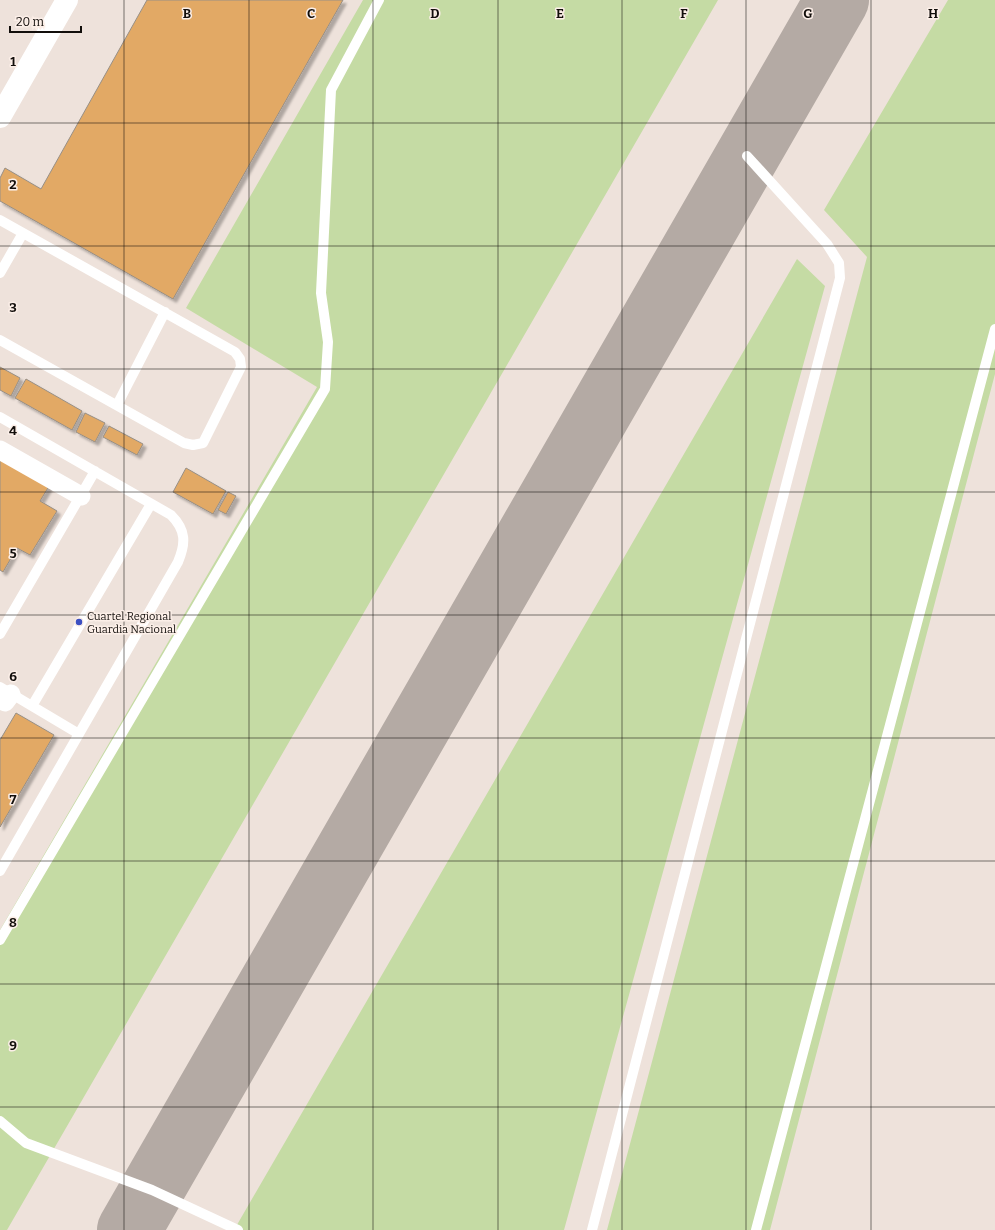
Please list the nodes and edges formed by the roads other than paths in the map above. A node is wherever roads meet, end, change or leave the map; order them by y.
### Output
1 (67, 0) edge
2 (379, 0) edge
3 (0, 117) edge
4 (747, 156) dead end
5 (0, 220) edge
6 (24, 233) junction
7 (0, 273) edge
8 (165, 312) junction
9 (995, 329) edge
10 (0, 340) edge
11 (117, 405) junction
12 (0, 417) edge
13 (0, 450) edge
14 (95, 471) junction
15 (81, 496) junction
16 (151, 504) junction
17 (0, 634) edge
18 (6, 694) edge
19 (32, 706) junction
20 (79, 734) junction
21 (0, 871) edge
22 (0, 940) edge
23 (0, 1121) edge
24 (238, 1230) edge
25 (592, 1230) edge
26 (756, 1230) edge

1 - 3 main road
2 - 22 lane
4 - 25 lane
5 - 6 lane
6 - 7 lane
6 - 8 lane
8 - 11 lane
8 - 11 lane
9 - 26 lane
10 - 11 lane
12 - 14 lane
13 - 15 street
14 - 15 lane
14 - 16 lane
15 - 17 lane
16 - 19 lane
16 - 20 lane
18 - 19 lane
19 - 20 lane
20 - 21 lane
23 - 24 lane

